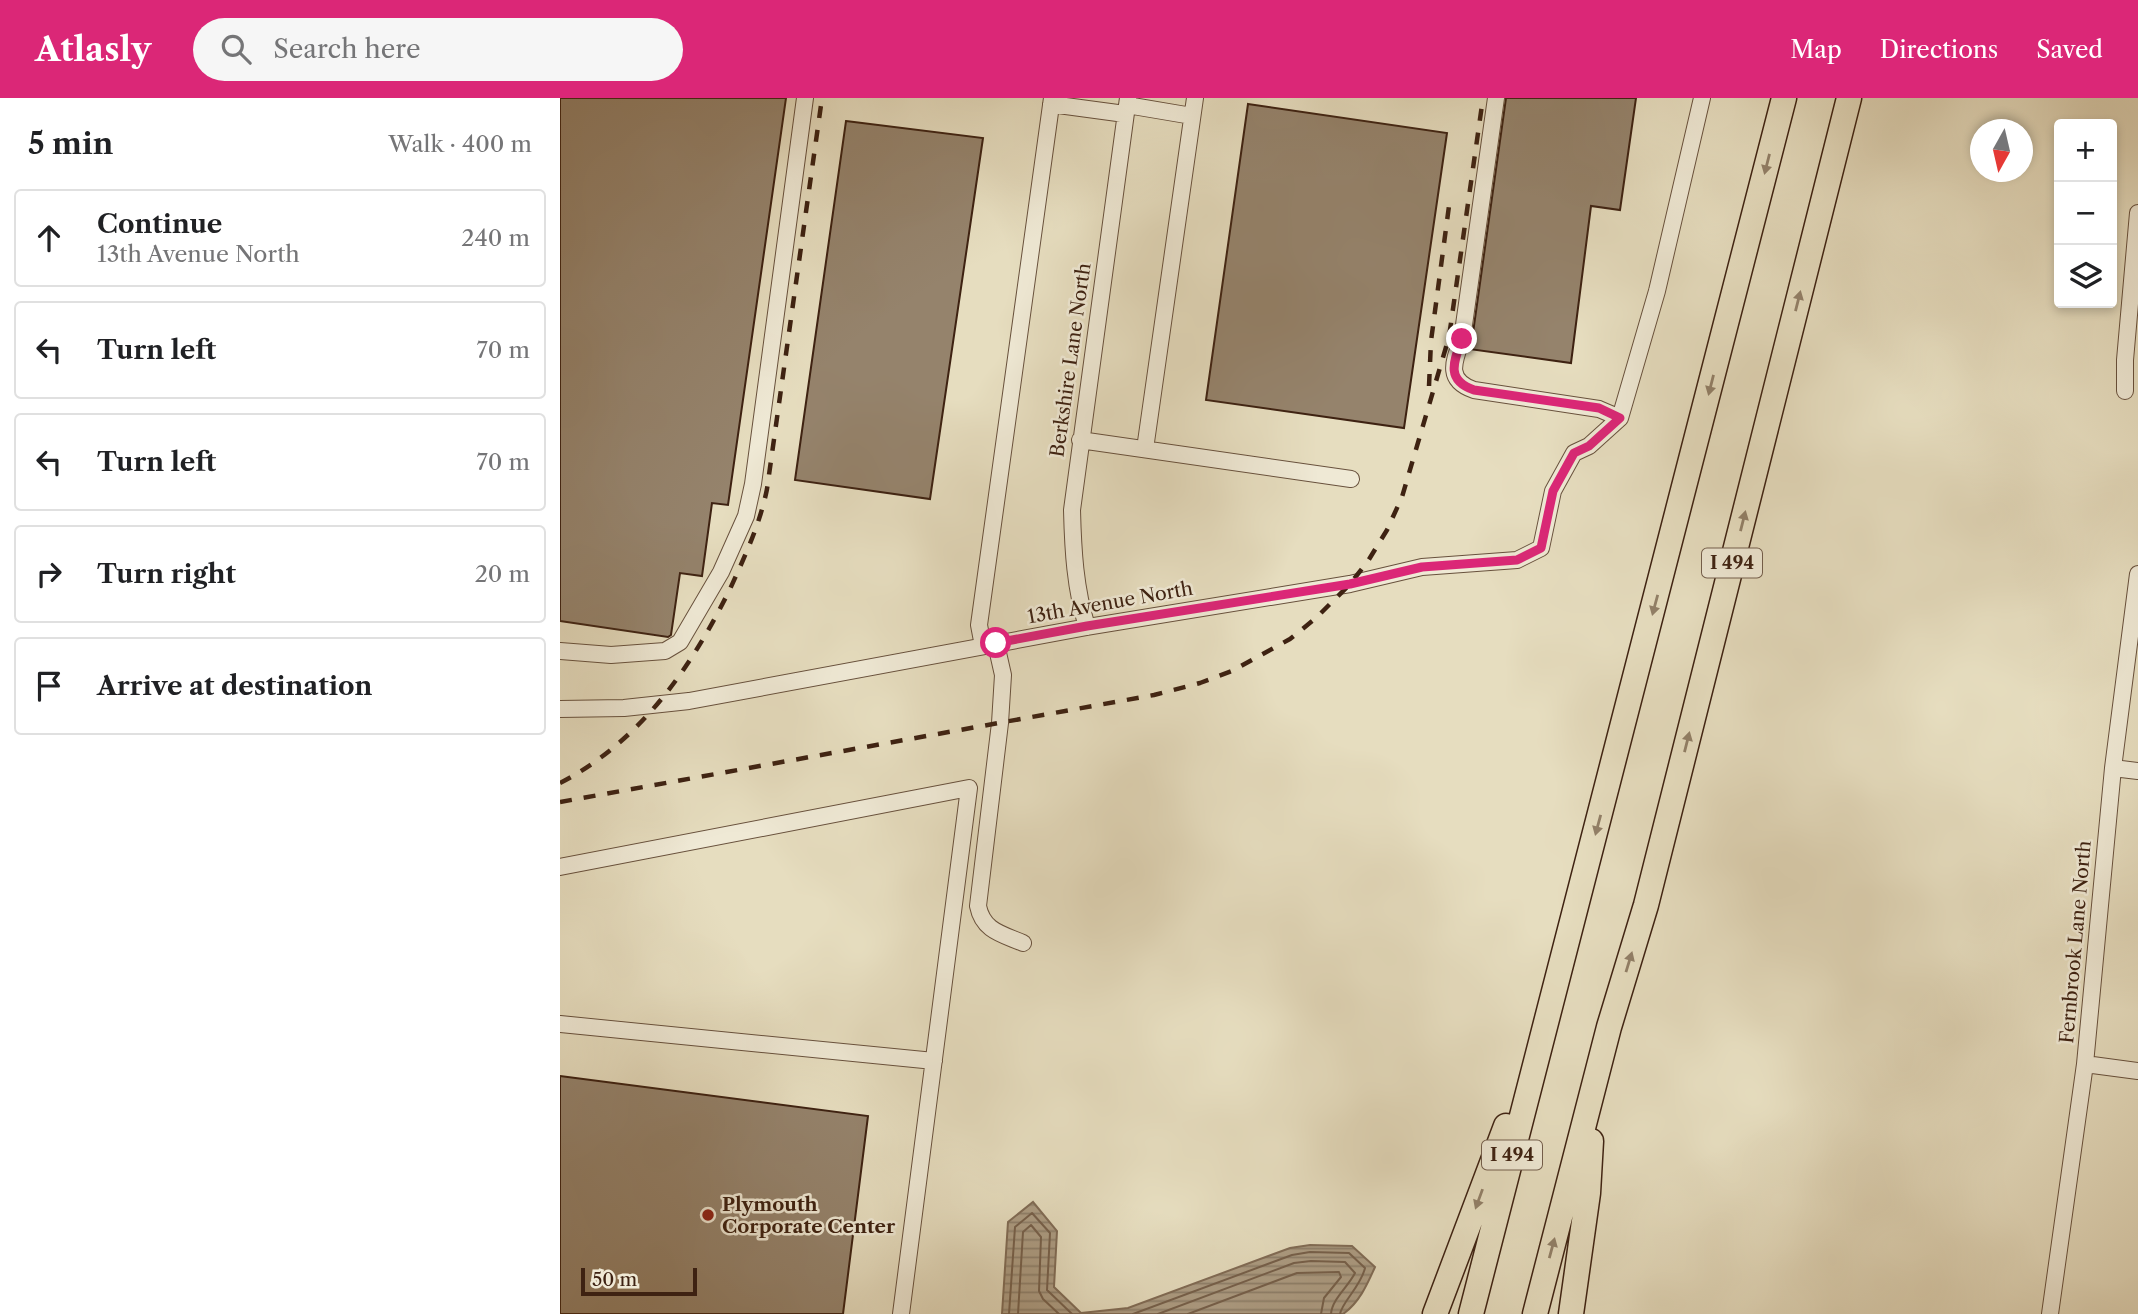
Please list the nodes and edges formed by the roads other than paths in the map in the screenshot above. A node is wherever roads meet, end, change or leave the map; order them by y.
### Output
1 (805, 98) edge
2 (1195, 98) edge
3 (1496, 98) edge
4 (1702, 98) edge
5 (1784, 98) edge
6 (1849, 98) edge
7 (1051, 101) edge
8 (1127, 106) edge
9 (1192, 116) junction
10 (2138, 213) edge
11 (2126, 391) dead end
12 (1620, 418) junction
13 (1080, 440) junction
14 (1145, 449) junction
15 (1351, 479) dead end
16 (2138, 574) edge
17 (1087, 626) junction
18 (989, 645) junction
19 (560, 651) edge
20 (560, 709) edge
21 (2113, 768) junction
22 (2138, 771) edge
23 (560, 867) edge
24 (1023, 943) dead end
25 (1553, 997) junction
26 (560, 1024) edge
27 (934, 1061) junction
28 (2085, 1064) junction
29 (2138, 1071) edge
30 (1593, 1090) junction
31 (901, 1314) edge
32 (1435, 1314) edge
33 (1472, 1314) edge
34 (1535, 1314) edge
35 (1572, 1314) edge
36 (2050, 1314) edge

1 - 19 street
2 - 9 street
3 - 12 street
4 - 12 street
5 -> 25 highway, I 494
30 -> 6 highway, I 494
7 - 8 street
7 - 18 street
8 - 9 street
8 - 13 street, Berkshire Lane North
9 - 14 street
10 - 11 street
12 - 17 street, 13th Avenue North
13 - 14 street
13 - 17 street, Berkshire Lane North
14 - 15 street
16 - 21 street, Fernbrook Lane North
17 - 18 street, 13th Avenue North
18 - 20 street, 13th Avenue North
18 - 24 street
21 - 22 street
21 - 28 street, Fernbrook Lane North
23 - 27 street
25 -> 32 highway
25 - 33 highway, I 494
26 - 27 street
27 - 31 street
28 - 29 street
28 - 36 street, Fernbrook Lane North
34 -> 30 highway, I 494
30 - 35 highway

